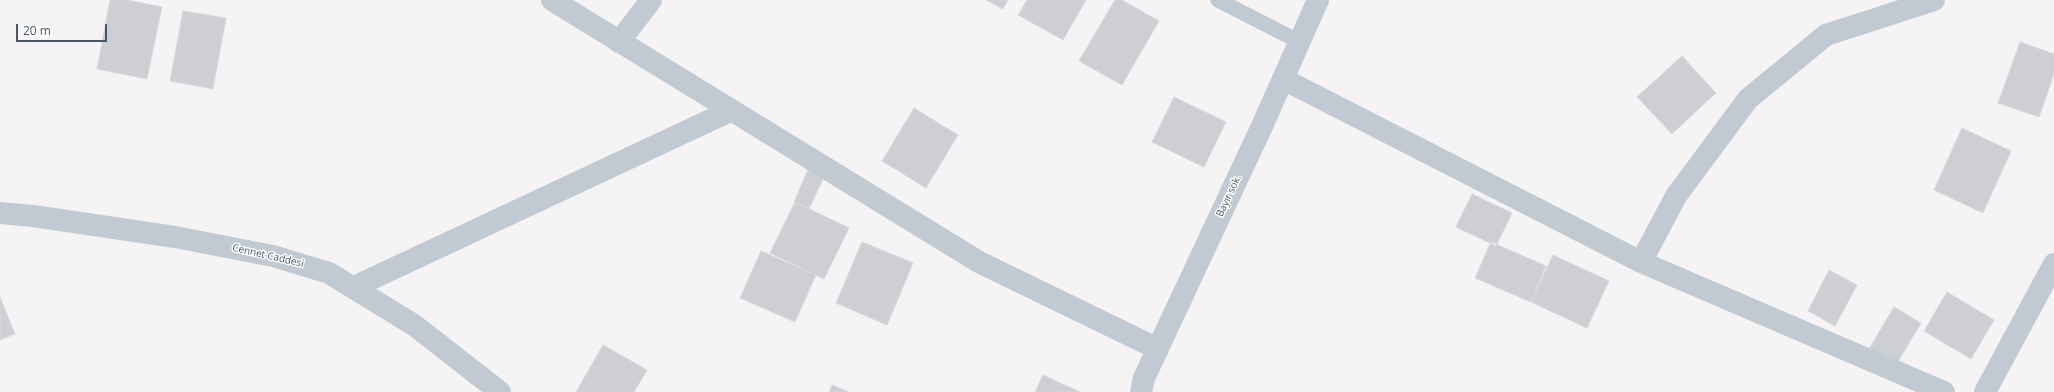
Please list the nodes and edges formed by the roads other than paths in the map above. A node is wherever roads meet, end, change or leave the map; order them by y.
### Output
1 (552, 0) edge
2 (652, 0) edge
3 (1218, 0) edge
4 (1318, 0) edge
5 (1934, 0) edge
6 (619, 42) junction
7 (1300, 42) junction
8 (1283, 79) junction
9 (732, 110) junction
10 (0, 213) edge
11 (1641, 262) junction
12 (2054, 264) edge
13 (354, 287) junction
14 (1158, 349) junction
15 (500, 392) edge
16 (1141, 392) edge
17 (1944, 392) edge
18 (1985, 392) edge

1 - 6 street
2 - 6 street
3 - 7 lane
4 - 7 street, Bayır sok.
5 - 11 street
6 - 9 street
7 - 8 street, Bayır sok.
8 - 11 street
8 - 14 street, Bayır sok.
9 - 13 street
9 - 14 street
10 - 13 street, Cennet Caddesi
11 - 17 street
12 - 18 street
13 - 15 street, Cennet Caddesi
14 - 16 street, Bayır sok.

